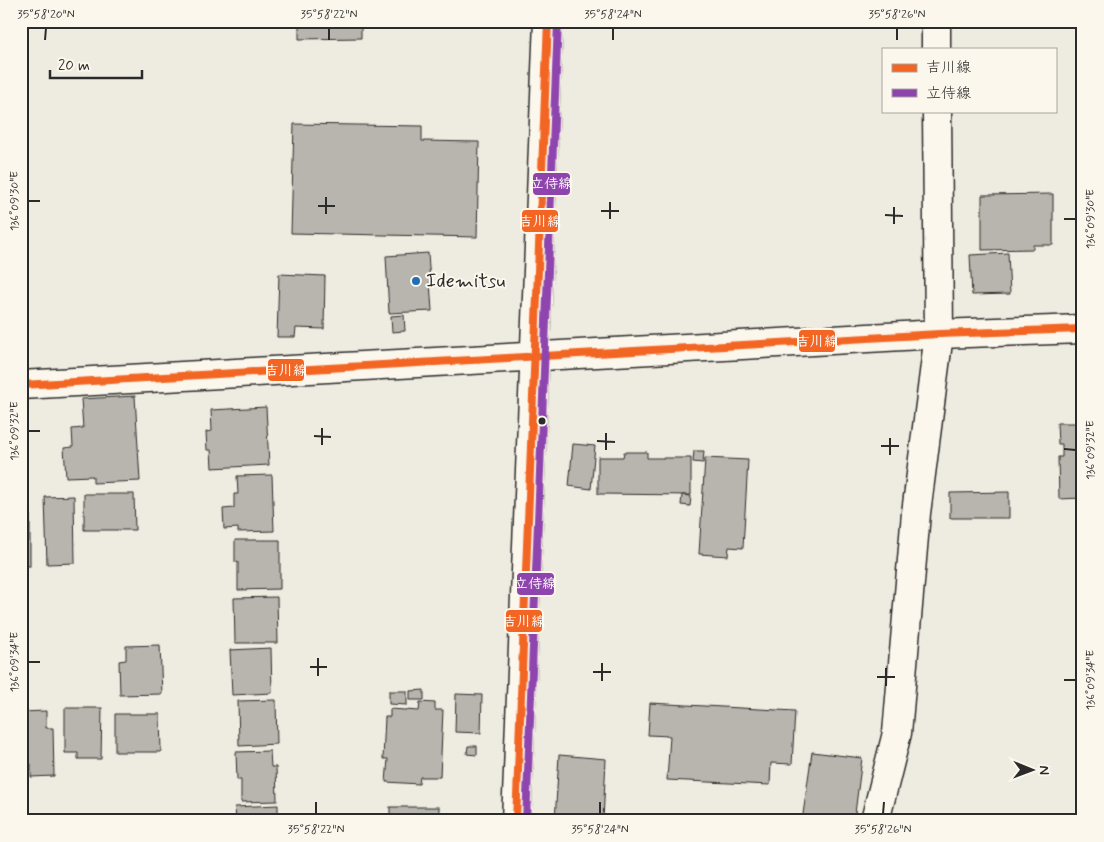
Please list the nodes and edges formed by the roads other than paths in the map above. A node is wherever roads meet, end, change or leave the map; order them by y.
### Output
1 (548, 21) edge
2 (936, 21) edge
3 (936, 48) edge
4 (937, 112) edge
5 (1083, 328) edge
6 (939, 334) junction
7 (536, 356) junction
8 (21, 385) edge
9 (516, 821) edge
10 (875, 821) edge

1 - 7 main road
2 - 3 main road
4 - 6 main road
5 - 6 main road
6 - 7 main road
6 - 10 main road
7 - 8 main road
7 - 9 main road

